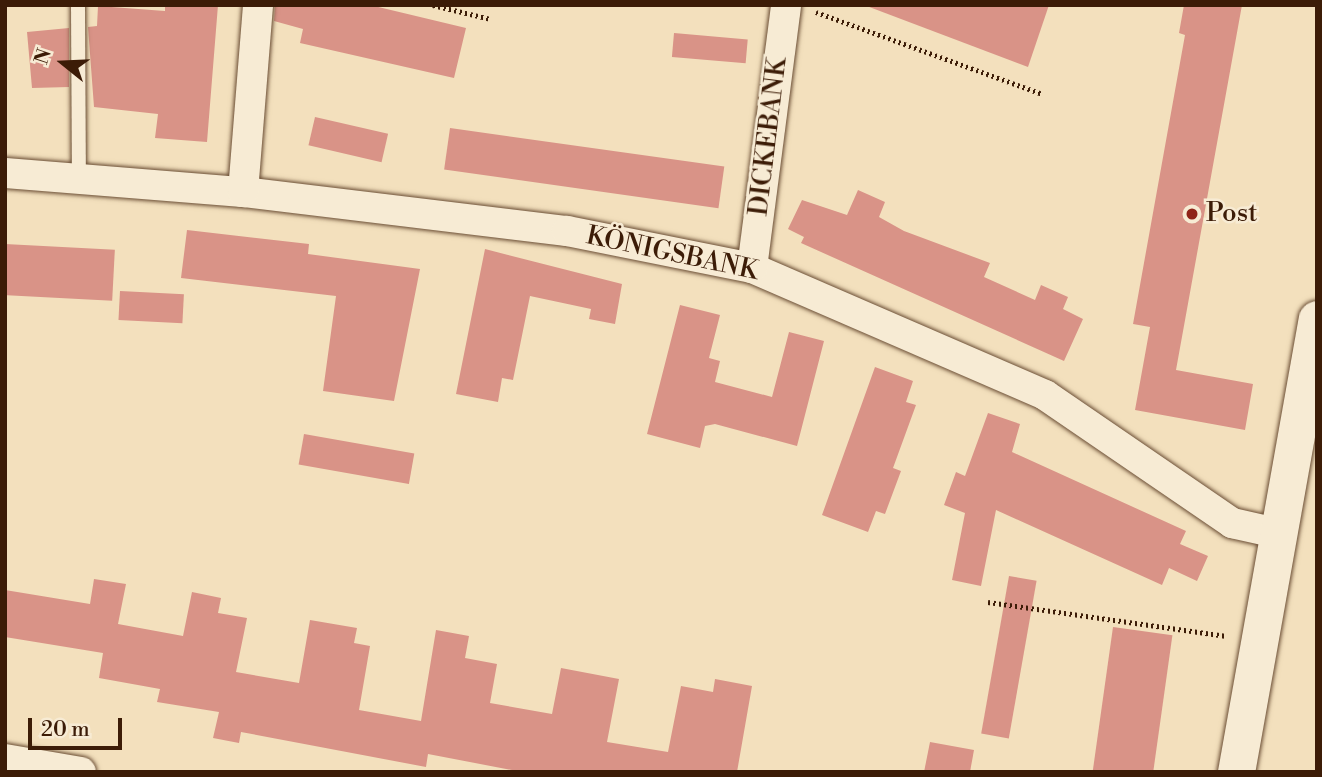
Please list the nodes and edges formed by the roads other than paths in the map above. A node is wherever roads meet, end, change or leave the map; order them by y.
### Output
1 (78, 5) edge
2 (258, 5) edge
3 (799, 8) edge
4 (5, 173) edge
5 (79, 179) junction
6 (243, 192) junction
7 (752, 268) junction
8 (1317, 319) edge
9 (1311, 387) edge
10 (1276, 533) junction
11 (5, 759) edge
12 (81, 772) edge
13 (1236, 772) edge

1 - 5 lane
2 - 6 street
3 - 7 street, DICKEBANK
4 - 5 street, KÖNIGSBANK
5 - 6 street, KÖNIGSBANK
6 - 7 street, KÖNIGSBANK
7 - 10 street, KÖNIGSBANK
8 - 9 street
9 - 10 street
10 - 13 street
11 - 12 street

